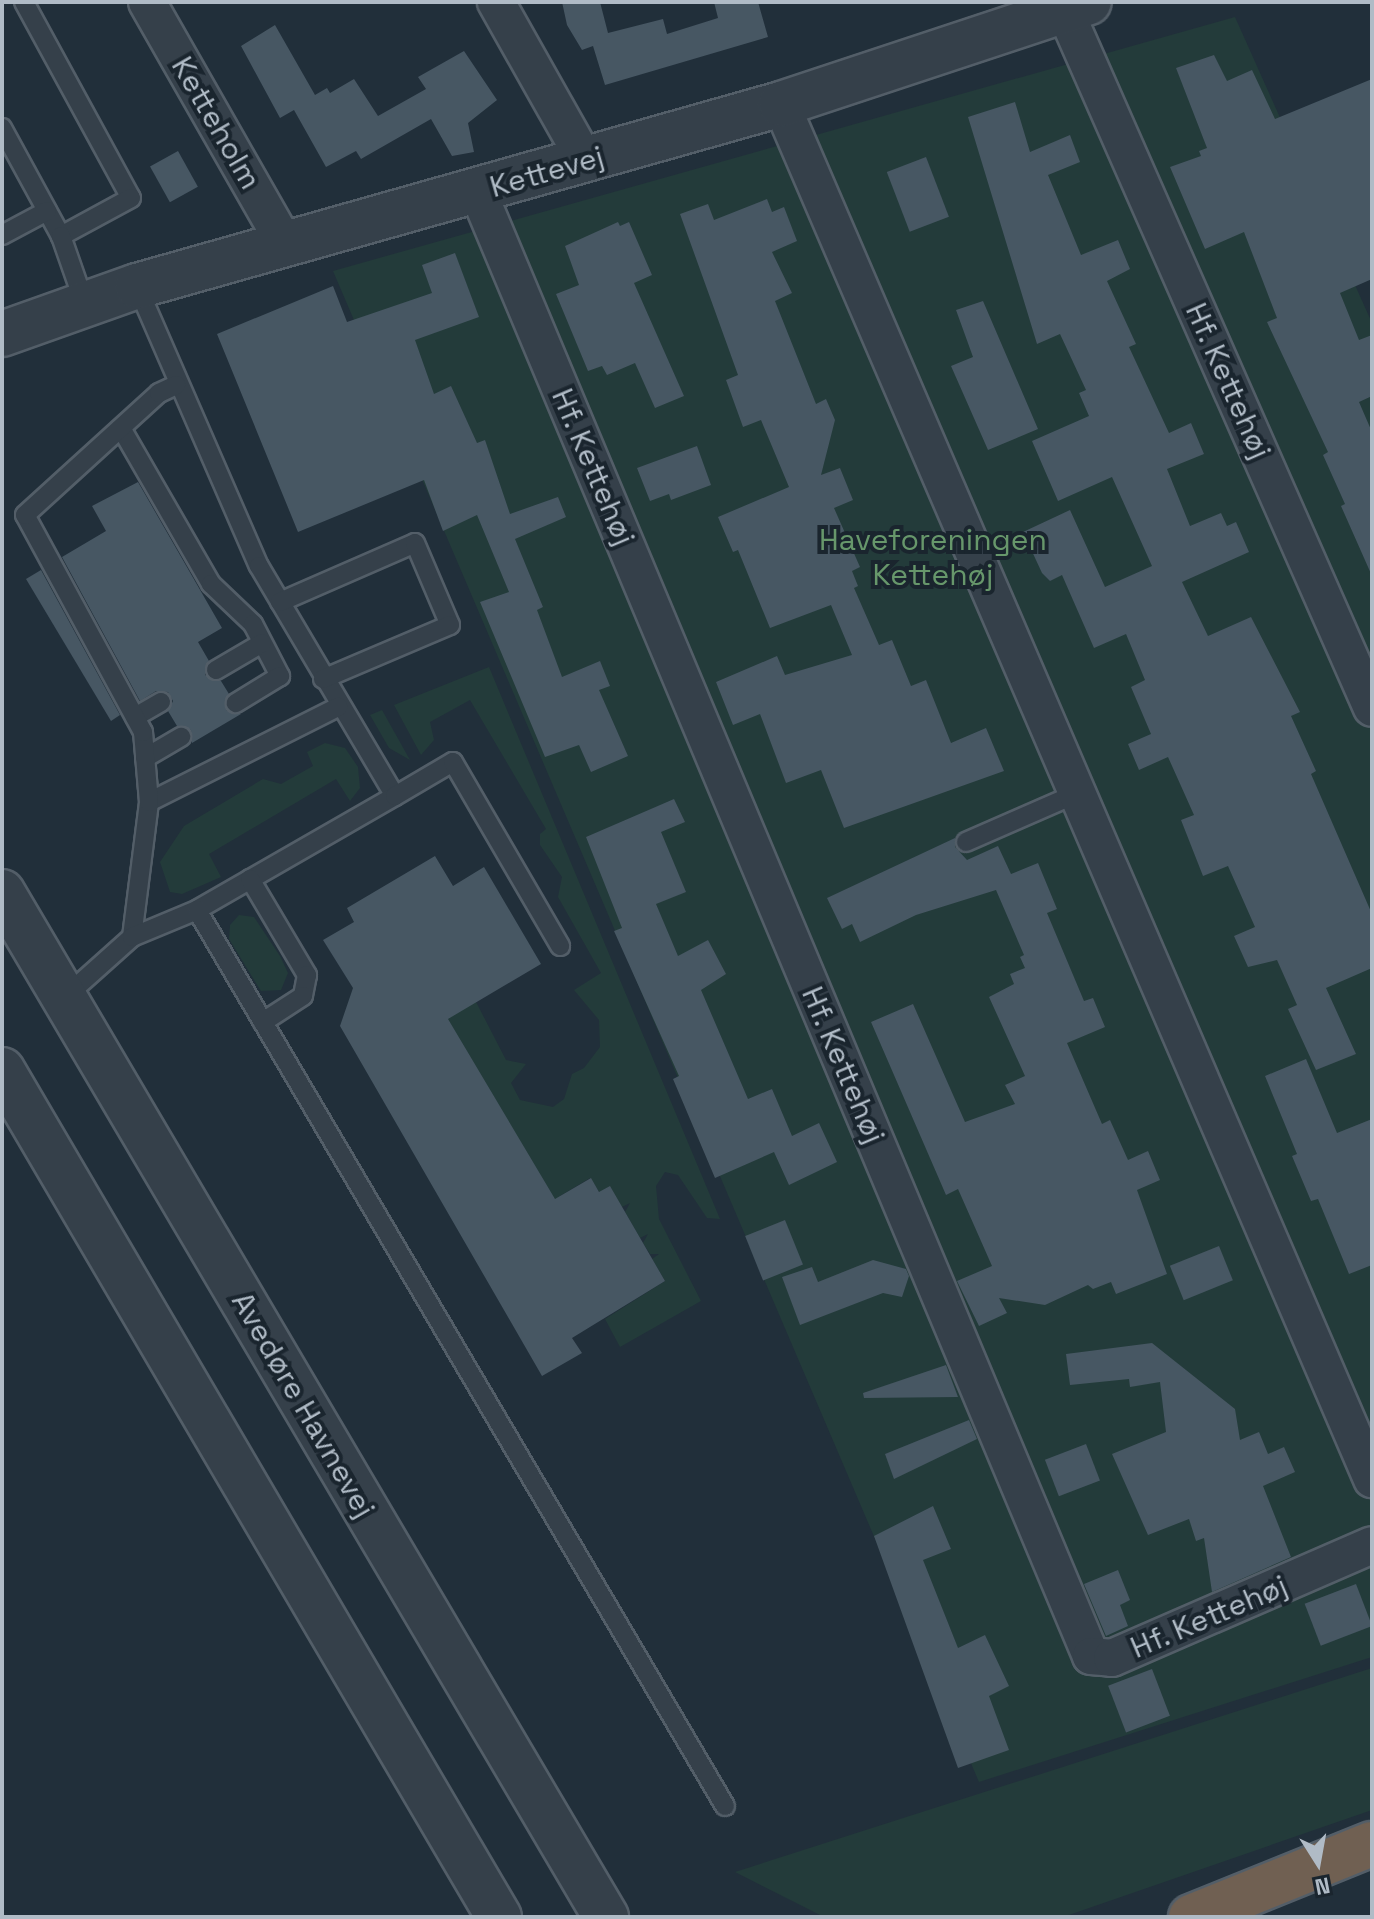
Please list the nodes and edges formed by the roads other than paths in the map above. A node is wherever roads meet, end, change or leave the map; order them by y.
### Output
1 (24, 2) edge
2 (147, 2) edge
3 (496, 2) edge
4 (1072, 4) edge
5 (781, 104) junction
6 (2, 128) edge
7 (586, 162) junction
8 (478, 192) junction
9 (47, 211) junction
10 (2, 235) edge
11 (61, 236) junction
12 (285, 244) junction
13 (137, 286) junction
14 (84, 302) junction
15 (2, 334) edge
16 (176, 385) junction
17 (121, 428) junction
18 (280, 602) junction
19 (299, 635) junction
20 (265, 648) junction
21 (216, 670) dead end
22 (323, 679) junction
23 (161, 702) dead end
24 (236, 703) dead end
25 (338, 707) junction
26 (1372, 708) edge
27 (135, 717) junction
28 (181, 737) dead end
29 (145, 758) junction
30 (1076, 794) junction
31 (395, 796) junction
32 (149, 802) junction
33 (966, 842) dead end
34 (250, 879) junction
35 (2, 892) edge
36 (197, 910) junction
37 (132, 937) junction
38 (560, 946) dead end
39 (65, 998) junction
40 (263, 1022) junction
41 (2, 1070) edge
42 (1372, 1479) edge
43 (1372, 1545) edge
44 (725, 1806) dead end
45 (1372, 1844) edge
46 (499, 1917) edge
47 (606, 1917) edge
48 (1191, 1917) edge

1 - 11 lane
2 - 12 street, Ketteholm
3 - 7 street
4 - 5 street, Kettevej
4 - 26 street, Hf. Kettehøj
5 - 7 street, Kettevej
5 - 30 street
6 - 9 lane
7 - 8 street, Kettevej
8 - 12 street, Kettevej
8 - 43 street, Hf. Kettehøj
9 - 10 lane
9 - 11 lane
11 - 14 lane
12 - 13 street, Kettevej
13 - 14 street, Kettevej
13 - 16 lane
14 - 15 street, Kettevej
16 - 17 lane
16 - 18 lane
17 - 20 lane
17 - 27 lane
18 - 19 lane
18 - 22 lane
19 - 20 lane
19 - 22 lane
20 - 21 lane
20 - 24 lane
22 - 25 lane
23 - 27 lane
25 - 31 lane
25 - 32 lane
27 - 29 lane
28 - 29 lane
29 - 32 lane
30 - 33 lane
30 - 42 street
31 - 34 lane
31 - 38 lane
32 - 37 lane
34 - 36 lane
34 - 40 lane
35 - 39 street, Avedøre Havnevej
36 - 37 lane
36 - 40 lane
37 - 39 lane
39 - 47 street, Avedøre Havnevej
40 - 44 lane
41 - 46 street
45 - 48 highway

